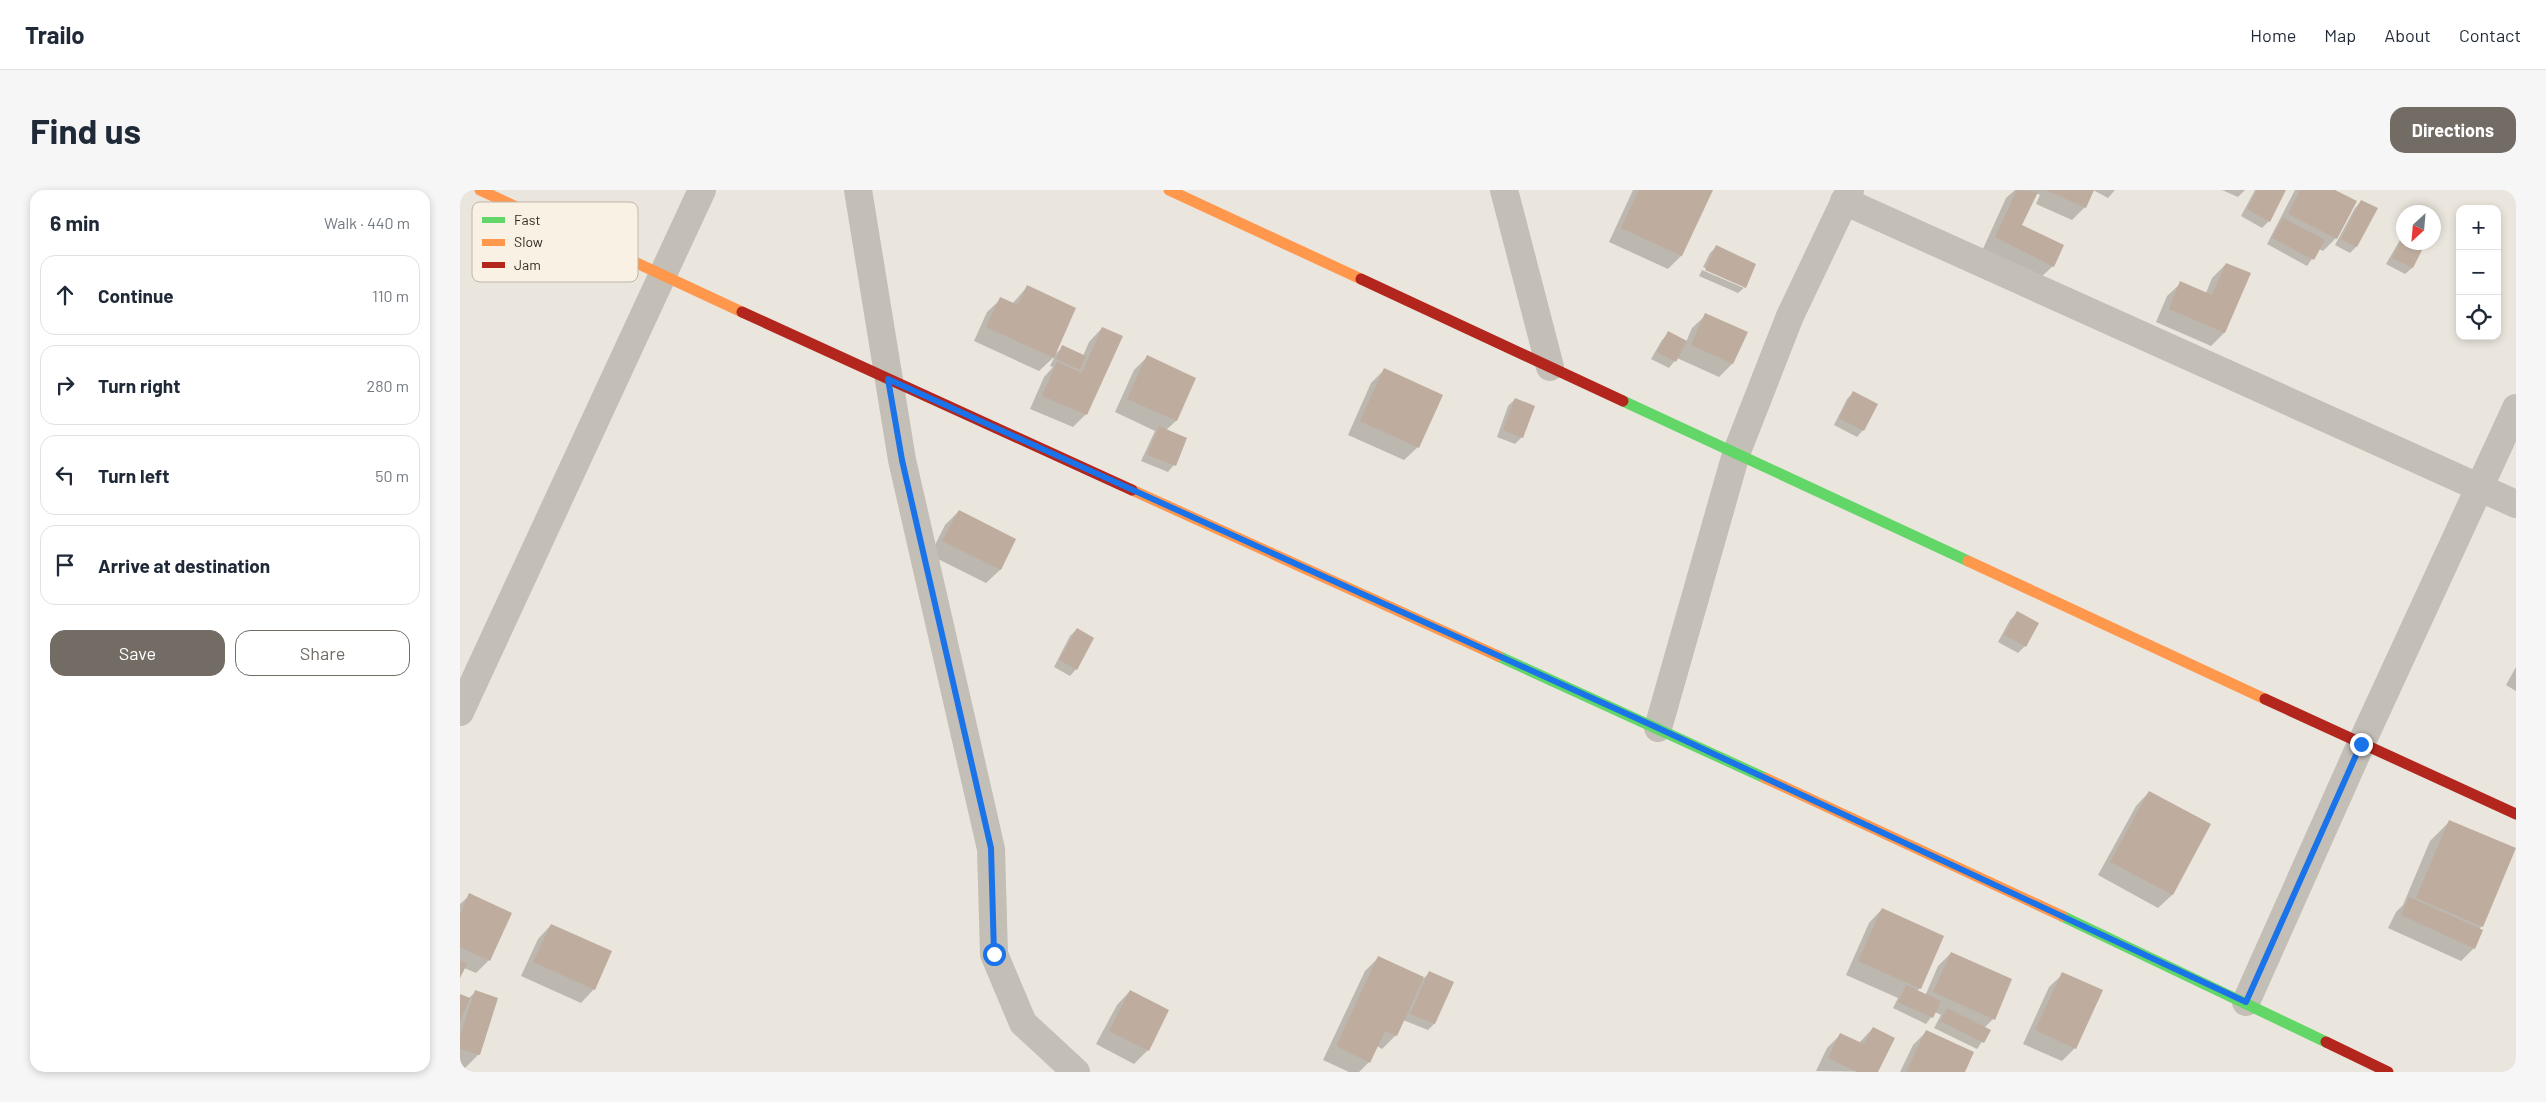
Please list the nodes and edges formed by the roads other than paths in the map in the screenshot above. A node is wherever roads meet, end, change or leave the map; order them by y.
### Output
1 (480, 190) edge
2 (702, 190) edge
3 (858, 190) edge
4 (1169, 190) edge
5 (1504, 190) edge
6 (1847, 196) edge
7 (506, 202) edge
8 (638, 263) edge
9 (663, 274) junction
10 (1550, 367) junction
11 (888, 379) junction
12 (2516, 408) edge
13 (1736, 454) junction
14 (2479, 487) junction
15 (2516, 504) edge
16 (460, 712) edge
17 (1658, 728) junction
18 (2361, 744) junction
19 (2516, 814) edge
20 (2246, 1002) junction
21 (2372, 1070) edge
22 (1076, 1072) edge

1 - 7 street
2 - 9 street
3 - 11 street
4 - 10 street
5 - 10 street
6 - 13 street
6 - 14 street
8 - 9 street
9 - 11 street
9 - 16 street
10 - 13 street
11 - 17 street
11 - 22 street
12 - 14 street
13 - 17 street
13 - 18 street
14 - 15 street
14 - 18 street
17 - 20 street
18 - 19 street
18 - 20 street
20 - 21 street

